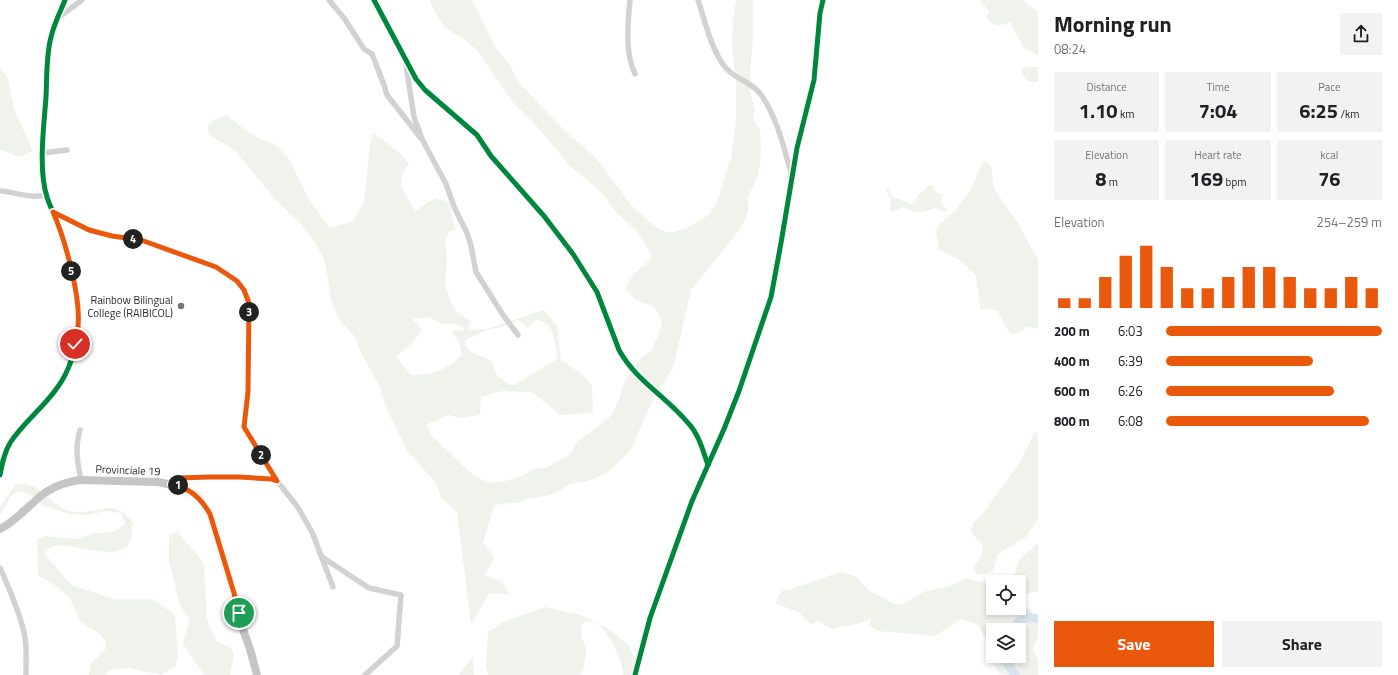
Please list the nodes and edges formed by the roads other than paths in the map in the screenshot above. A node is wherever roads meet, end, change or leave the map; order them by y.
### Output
1 (65, 0) edge
2 (82, 0) edge
3 (329, 0) edge
4 (374, 0) edge
5 (630, 0) edge
6 (698, 0) edge
7 (823, 0) edge
8 (56, 19) junction
9 (405, 59) junction
10 (635, 74) dead end
11 (422, 139) junction
12 (67, 150) dead end
13 (43, 153) junction
14 (792, 177) junction
15 (0, 191) edge
16 (46, 196) junction
17 (53, 212) junction
18 (518, 335) dead end
19 (80, 430) dead end
20 (708, 465) junction
21 (0, 475) edge
22 (81, 480) junction
23 (277, 481) junction
24 (171, 484) junction
25 (0, 529) edge
26 (322, 556) junction
27 (0, 568) edge
28 (333, 587) dead end
29 (26, 675) edge
30 (257, 675) edge
31 (365, 675) edge
32 (635, 675) edge

1 - 8 street
2 - 8 street
3 - 11 street
4 - 9 street
5 - 10 street
6 - 14 street
7 - 14 street
8 - 13 street
9 - 11 street
9 - 20 street
11 - 18 street
12 - 13 street
13 - 16 street
14 - 20 street
15 - 16 street
16 - 17 street
17 - 21 street
17 - 23 street
19 - 22 street
20 - 32 street
22 - 24 main road, Provinciale 19
22 - 25 main road, Provinciale 19
23 - 24 street
23 - 26 street
24 - 30 main road, Provinciale 19
26 - 28 street
26 - 31 street
27 - 29 street

